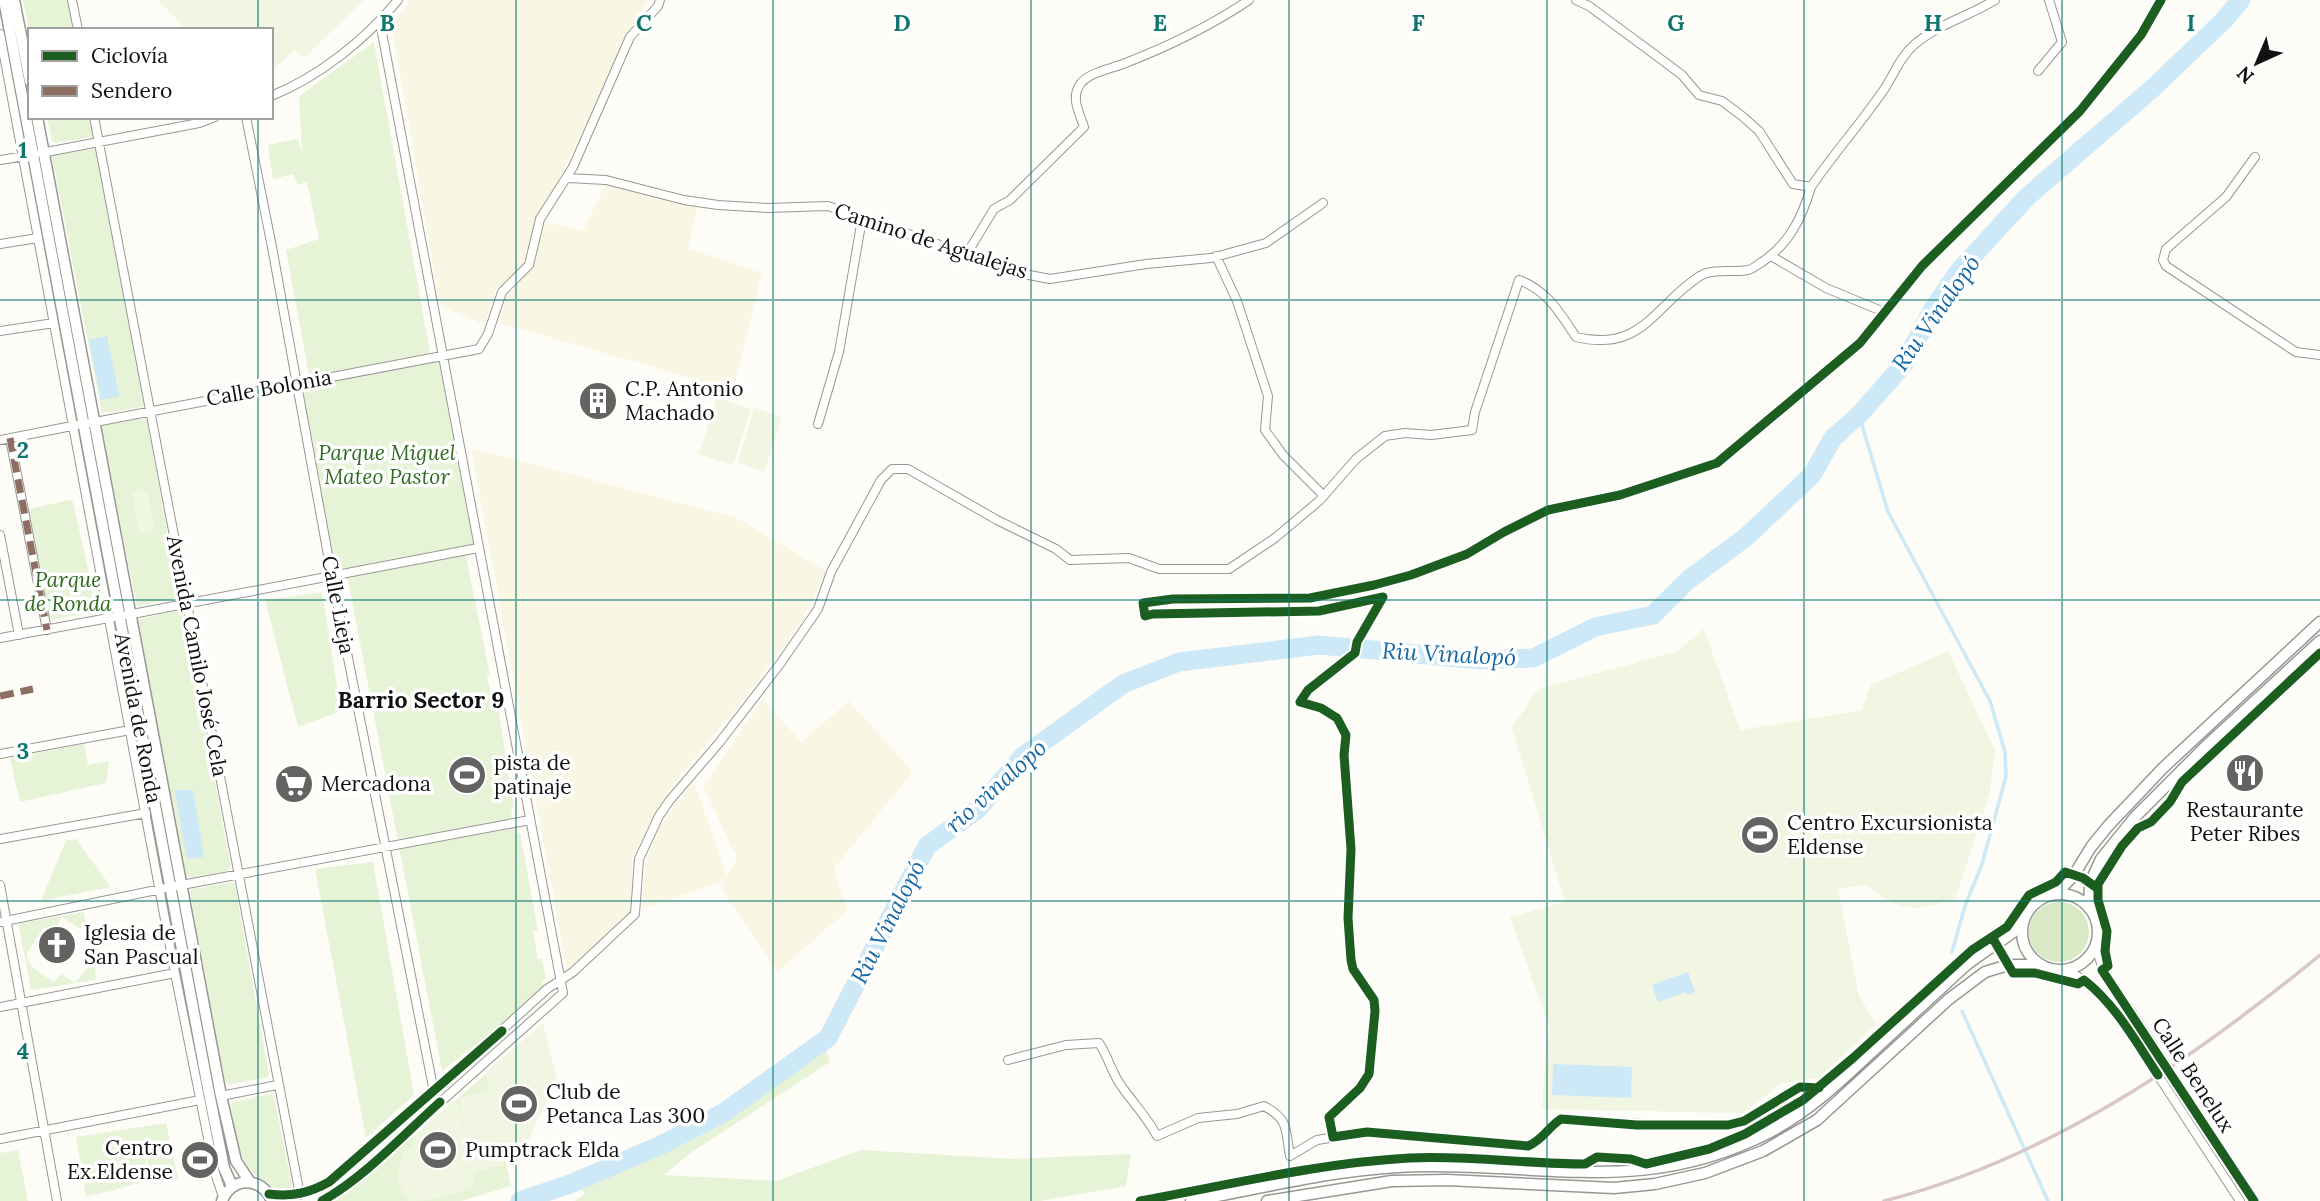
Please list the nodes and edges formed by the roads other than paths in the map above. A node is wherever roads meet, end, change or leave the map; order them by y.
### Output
1 (4, 0) edge
2 (14, 0) edge
3 (72, 0) edge
4 (398, 0) edge
5 (660, 0) edge
6 (1249, 0) edge
7 (1576, 0) edge
8 (1995, 0) edge
9 (2049, 0) edge
10 (380, 22) junction
11 (78, 28) edge
12 (0, 34) edge
13 (28, 71) edge
14 (2038, 71) dead end
15 (273, 95) edge
16 (37, 119) edge
17 (94, 119) edge
18 (210, 119) edge
19 (246, 119) edge
20 (99, 142) junction
21 (33, 154) junction
22 (2255, 157) dead end
23 (0, 160) edge
24 (568, 178) junction
25 (1811, 187) junction
26 (1323, 204) dead end
27 (862, 219) junction
28 (38, 238) junction
29 (0, 244) edge
30 (966, 255) junction
31 (1216, 256) junction
32 (1771, 256) junction
33 (1885, 312) dead end
34 (54, 323) junction
35 (0, 331) edge
36 (2320, 355) edge
37 (442, 357) junction
38 (295, 383) junction
39 (150, 411) junction
40 (90, 423) junction
41 (818, 424) dead end
42 (73, 426) junction
43 (10, 438) junction
44 (0, 440) edge
45 (1324, 496) junction
46 (0, 536) edge
47 (478, 548) junction
48 (332, 577) junction
49 (187, 603) junction
50 (131, 614) junction
51 (114, 617) junction
52 (2320, 622) edge
53 (47, 630) junction
54 (19, 635) junction
55 (0, 638) edge
56 (2320, 641) edge
57 (130, 730) junction
58 (0, 754) edge
59 (146, 813) junction
60 (530, 820) junction
61 (0, 839) edge
62 (385, 847) junction
63 (238, 875) junction
64 (183, 885) junction
65 (0, 886) edge
66 (165, 888) junction
67 (2056, 894) junction
68 (2089, 908) junction
69 (3, 922) edge
70 (2022, 925) junction
71 (2095, 945) junction
72 (2041, 965) junction
73 (2060, 970) junction
74 (175, 973) junction
75 (560, 980) junction
76 (22, 1003) junction
77 (0, 1007) edge
78 (1008, 1060) dead end
79 (277, 1085) junction
80 (434, 1092) junction
81 (1829, 1092) junction
82 (222, 1096) junction
83 (200, 1100) junction
84 (45, 1130) junction
85 (0, 1139) edge
86 (250, 1182) junction
87 (232, 1186) junction
88 (300, 1195) junction
89 (1307, 1197) edge
90 (271, 1198) edge
91 (222, 1199) edge
92 (57, 1201) edge
93 (323, 1201) edge
94 (1191, 1201) edge
95 (1267, 1201) edge
96 (2240, 1201) edge
97 (2254, 1201) edge

1 - 21 street, Avenida de Ronda
2 - 13 street
3 - 11 street
4 - 10 street
5 - 24 street
6 - 30 street
7 - 25 street
8 - 25 street
9 - 14 street
10 - 15 street
10 - 37 street
12 - 21 street, Avenida de Ronda
16 - 21 street, Avenida de Ronda
17 - 20 street, Avenida Camilo José Cela
18 - 20 street
19 - 38 street, Calle Lieja
20 - 21 street
20 - 39 street, Avenida Camilo José Cela
21 - 23 street
21 - 28 street, Avenida de Ronda
21 - 40 street, Avenida de Ronda
22 - 36 street
24 - 27 street, Camino de Agualejas
24 - 37 street, Calle Bolonia
25 - 32 street
26 - 31 street, Camino de Agualejas
27 - 30 street, Camino de Agualejas
27 - 41 street
28 - 29 street
28 - 34 street, Avenida de Ronda
30 - 31 street, Camino de Agualejas
31 - 45 street
32 - 33 street
32 - 45 street
34 - 35 street
34 - 42 street, Avenida de Ronda
37 - 38 street, Calle Bolonia
37 - 47 street
38 - 39 street, Calle Bolonia
38 - 48 street, Calle Lieja
39 - 40 street, Calle Bolonia
39 - 49 street, Avenida Camilo José Cela
40 - 42 street, Calle Bolonia
40 - 50 street, Avenida de Ronda
40 - 51 street, Avenida de Ronda
42 - 43 street, Calle Bolonia
42 - 51 street, Avenida de Ronda
43 - 44 street, Calle Bolonia
43 - 53 street
45 - 75 street
46 - 54 street
47 - 48 street
47 - 60 street
48 - 49 street
48 - 62 street, Calle Lieja
49 - 50 street
49 - 63 street, Avenida Camilo José Cela
50 - 51 street
50 - 64 street, Avenida de Ronda
51 - 53 street
51 - 57 street, Avenida de Ronda
51 - 66 street, Avenida de Ronda
52 - 67 street
53 - 54 street
54 - 55 street
56 - 68 street
57 - 58 street
57 - 59 street, Avenida de Ronda
59 - 61 street
59 - 66 street, Avenida de Ronda
60 - 62 street
60 - 75 street
62 - 63 street
62 - 80 street, Calle Lieja
63 - 64 street
63 - 79 street, Avenida Camilo José Cela
64 - 66 street
64 - 82 street, Avenida de Ronda
65 - 69 street
66 - 69 street
66 - 74 street, Avenida de Ronda
66 - 87 street, Avenida de Ronda
67 - 68 street
67 - 70 street
68 - 71 street
69 - 76 street
70 - 72 street
70 - 81 street
71 - 73 street
71 - 97 street, Calle Benelux
72 - 73 street
72 - 89 street
73 - 96 street, Calle Benelux
74 - 76 street
74 - 83 street, Avenida de Ronda
75 - 80 street
75 - 93 street
76 - 77 street
76 - 84 street
78 - 81 street
79 - 82 street
79 - 88 street, Avenida Camilo José Cela
80 - 88 street
81 - 94 street
82 - 86 street, Avenida de Ronda
83 - 84 street
83 - 91 street, Avenida de Ronda
84 - 85 street
84 - 92 street
86 - 87 street
86 - 90 street
87 - 91 street
88 - 90 street
89 - 95 street

